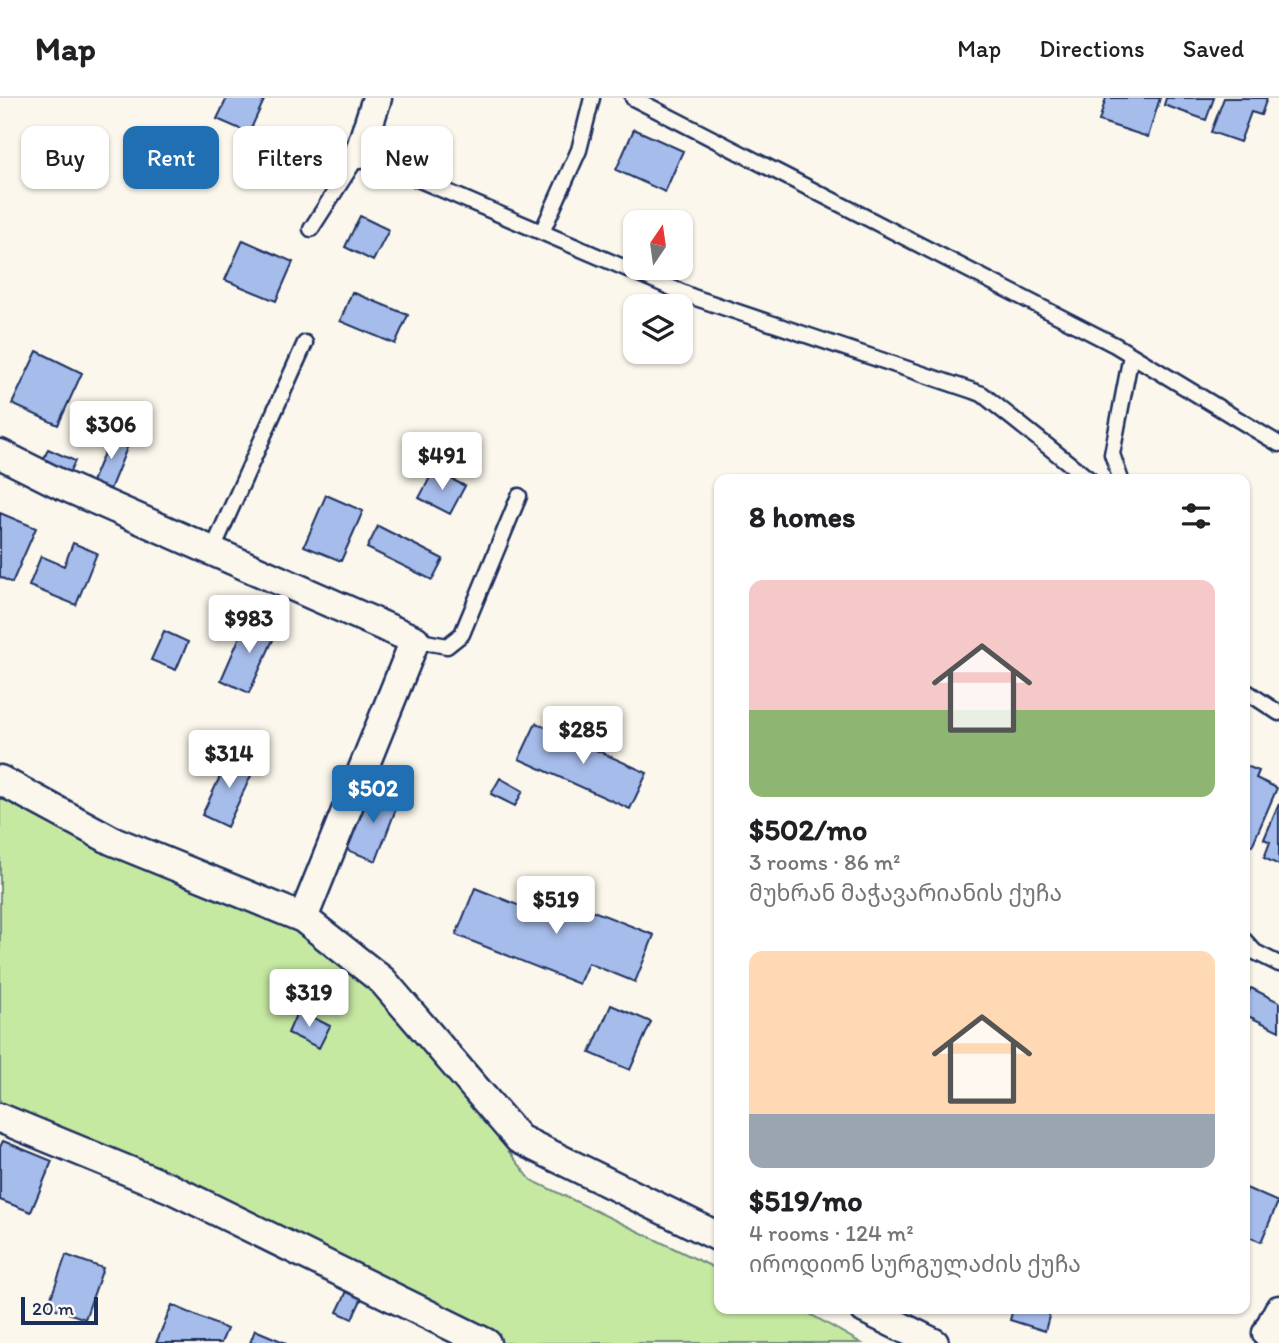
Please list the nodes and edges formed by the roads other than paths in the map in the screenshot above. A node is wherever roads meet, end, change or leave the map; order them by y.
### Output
1 (377, 98) edge
2 (592, 98) edge
3 (633, 98) edge
4 (359, 154) junction
5 (311, 229) dead end
6 (542, 232) junction
7 (305, 343) dead end
8 (1131, 355) junction
9 (1279, 444) edge
10 (0, 454) edge
11 (1082, 474) edge
12 (1119, 474) edge
13 (519, 496) dead end
14 (212, 551) junction
15 (415, 640) junction
16 (1250, 694) edge
17 (1279, 713) edge
18 (0, 780) edge
19 (303, 918) junction
20 (1250, 947) edge
21 (1279, 964) edge
22 (0, 1118) edge
23 (714, 1235) edge
24 (1279, 1310) edge
25 (875, 1314) edge
26 (486, 1343) edge
27 (934, 1343) edge
28 (1275, 1343) edge

1 - 4 street
2 - 6 lane
3 - 8 lane
4 - 5 lane
4 - 6 lane
6 - 11 lane
7 - 14 lane
8 - 9 lane
8 - 12 lane
10 - 14 street
13 - 15 lane
14 - 15 street
15 - 19 street
16 - 17 lane
18 - 19 street
19 - 23 street
20 - 21 lane
22 - 26 street
24 - 28 street
25 - 27 street

